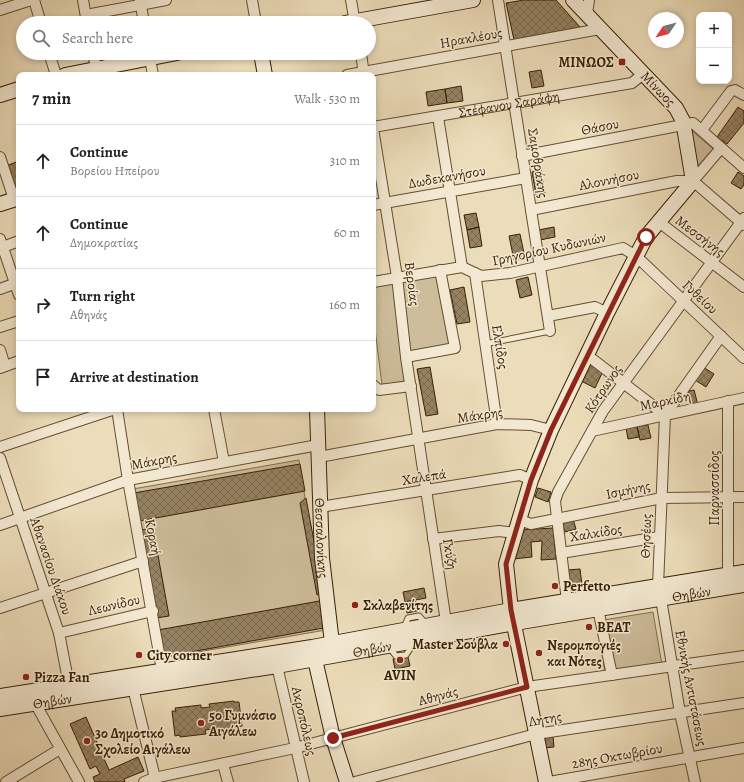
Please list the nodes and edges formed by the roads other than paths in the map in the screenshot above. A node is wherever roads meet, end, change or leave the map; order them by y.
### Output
1 (32, 0) edge
2 (83, 0) edge
3 (166, 0) edge
4 (252, 0) edge
5 (351, 0) edge
6 (473, 0) edge
7 (498, 0) edge
8 (573, 0) edge
9 (589, 0) edge
10 (140, 2) edge
11 (0, 10) edge
12 (587, 14) junction
13 (38, 16) edge
14 (86, 16) edge
15 (96, 16) edge
16 (143, 16) edge
17 (255, 16) edge
18 (352, 16) edge
19 (376, 18) edge
20 (600, 29) junction
21 (505, 46) junction
22 (51, 60) edge
23 (94, 60) edge
24 (129, 60) edge
25 (151, 60) edge
26 (262, 60) edge
27 (361, 60) edge
28 (96, 68) junction
29 (55, 72) edge
30 (78, 72) edge
31 (153, 72) edge
32 (264, 72) edge
33 (364, 72) edge
34 (369, 72) edge
35 (643, 74) junction
36 (16, 90) edge
37 (0, 95) edge
38 (744, 95) edge
39 (514, 104) junction
40 (438, 117) junction
41 (684, 125) junction
42 (376, 127) edge
43 (702, 130) junction
44 (376, 146) edge
45 (721, 148) junction
46 (522, 156) junction
47 (0, 157) edge
48 (744, 168) edge
49 (526, 178) junction
50 (693, 181) junction
51 (450, 191) junction
52 (16, 198) edge
53 (385, 202) junction
54 (0, 204) edge
55 (376, 204) edge
56 (531, 210) junction
57 (659, 222) junction
58 (743, 222) edge
59 (16, 242) edge
60 (1, 245) edge
61 (636, 256) junction
62 (712, 262) junction
63 (540, 266) junction
64 (462, 267) junction
65 (440, 270) junction
66 (475, 273) junction
67 (397, 278) junction
68 (16, 281) edge
69 (376, 282) edge
70 (16, 283) edge
71 (744, 287) edge
72 (0, 289) edge
73 (684, 302) junction
74 (607, 313) junction
75 (548, 316) junction
76 (16, 322) edge
77 (0, 327) edge
78 (550, 331) joint
79 (721, 336) junction
80 (485, 344) junction
81 (0, 350) edge
82 (587, 355) junction
83 (406, 357) junction
84 (744, 358) edge
85 (16, 362) edge
86 (3, 367) edge
87 (623, 382) junction
88 (411, 386) junction
89 (376, 387) edge
90 (744, 398) edge
91 (728, 401) junction
92 (107, 412) edge
93 (117, 412) edge
94 (215, 412) edge
95 (317, 412) edge
96 (665, 415) junction
97 (497, 424) junction
98 (551, 430) junction
99 (592, 431) junction
100 (419, 439) junction
101 (0, 447) edge
102 (318, 451) junction
103 (0, 458) edge
104 (224, 462) junction
105 (128, 480) junction
106 (531, 480) junction
107 (426, 491) junction
108 (744, 497) edge
109 (662, 498) junction
110 (728, 498) junction
111 (320, 507) junction
112 (20, 517) junction
113 (557, 519) junction
114 (520, 520) junction
115 (0, 525) edge
116 (515, 533) junction
117 (660, 537) junction
118 (433, 539) junction
119 (561, 553) junction
120 (143, 561) junction
121 (744, 572) edge
122 (728, 574) junction
123 (744, 585) edge
124 (45, 592) junction
125 (659, 593) junction
126 (567, 601) junction
127 (0, 608) edge
128 (598, 609) junction
129 (153, 611) junction
130 (513, 617) junction
131 (446, 622) junction
132 (59, 633) junction
133 (332, 643) junction
134 (314, 653) junction
135 (744, 656) edge
136 (277, 666) junction
137 (672, 667) junction
138 (162, 670) junction
139 (612, 675) junction
140 (69, 685) junction
141 (527, 687) junction
142 (133, 688) junction
143 (0, 696) edge
144 (35, 703) junction
145 (744, 703) edge
146 (0, 709) edge
147 (680, 713) junction
148 (536, 734) junction
149 (333, 738) junction
150 (295, 748) junction
151 (744, 748) edge
152 (60, 749) junction
153 (689, 757) junction
154 (222, 764) junction
155 (0, 777) edge
156 (155, 780) edge
157 (4, 782) edge
158 (79, 782) edge
159 (144, 782) edge
160 (228, 782) edge
161 (304, 782) edge
162 (347, 782) edge
163 (355, 782) edge
164 (546, 782) edge
165 (549, 782) edge
166 (695, 782) edge

1 - 11 street
1 - 13 street
2 - 14 street
3 - 10 street
4 - 17 street
5 - 18 street
6 - 19 street
7 - 21 street, Σαμοθράκης
8 - 12 street, Μίνωος
9 - 12 street
10 - 15 street
10 - 16 street
12 - 20 street, Μίνωος
20 - 21 street, Ηρακλέους
20 - 35 street, Μίνωος
21 - 34 street, Ηρακλέους
21 - 39 street, Σαμοθράκης
22 - 29 street
23 - 28 street
24 - 28 street
25 - 31 street
26 - 32 street
27 - 33 street
28 - 30 street
35 - 39 street, Στέφανου Σαράφη
35 - 41 street, Μίνωος
36 - 37 street
38 - 43 street
39 - 40 street, Στέφανου Σαράφη
39 - 46 street, Σαμοθράκης
40 - 42 street, Στέφανου Σαράφη
40 - 51 street
41 - 43 street
41 - 46 street, Θάσου
41 - 50 street, Μίνωος
43 - 45 street
44 - 53 street, Βεροίας
45 - 48 street
45 - 50 street
46 - 49 street, Σαμοθράκης
47 - 52 street
49 - 51 street, Δωδεκανήσου
49 - 56 street, Σαμοθράκης
50 - 56 street, Αλοννήσου
50 - 57 street
50 - 58 street
51 - 53 street, Δωδεκανήσου
51 - 64 street
52 - 54 street
53 - 55 street, Δωδεκανήσου
53 - 67 street, Βεροίας
56 - 63 street, Σαμοθράκης
57 - 61 street
57 - 62 street, Μεσσήνης
58 - 62 street, Κότρωνος
59 - 60 street
60 - 68 street
61 - 63 street, Γρηγορίου Κυδωνιών
61 - 73 street, Γυθείου
61 - 74 street
62 - 71 street, Μεσσήνης
62 - 73 street, Κότρωνος
63 - 66 street, Γρηγορίου Κυδωνιών
63 - 75 street, Σαμοθράκης
64 - 65 street
64 - 66 street, Γρηγορίου Κυδωνιών
65 - 67 street
65 - 83 street
66 - 80 street, Ελπίδος
67 - 69 street
67 - 83 street, Βεροίας
70 - 72 street
73 - 79 street, Γυθείου
73 - 87 street, Κότρωνος
74 - 75 street
74 - 82 street
75 - 78 street, Σαμοθράκης
76 - 77 street
78 - 80 lane
79 - 84 street, Γυθείου
79 - 96 street
80 - 97 street, Ελπίδος
81 - 86 street
82 - 87 street
82 - 98 street
83 - 88 street, Βεροίας
85 - 86 street
87 - 96 street
87 - 99 street, Κότρωνος
88 - 89 street
88 - 100 street, Βεροίας
90 - 91 street, Μαρκίδη
91 - 96 street, Μαρκίδη
91 - 110 street, Παρνασσίδος
92 - 101 street
93 - 105 street, Κοραή
94 - 104 street
95 - 102 street, Θεσσαλονίκης
96 - 99 street, Μαρκίδη
96 - 109 street, Θησέως
97 - 98 street, Μάκρης
97 - 100 street, Μάκρης
98 - 106 street
99 - 113 street, Κότρωνος
100 - 102 street, Μάκρης
100 - 107 street, Βεροίας
102 - 104 street, Μάκρης
102 - 111 street, Θεσσαλονίκης
103 - 112 street, Αθανασίου Διάκου
104 - 105 street, Μάκρης
105 - 112 street, Μάκρης
105 - 120 street, Κοραή
106 - 107 street, Χαλεπά
106 - 114 street
107 - 111 street, Χαλεπά
107 - 118 street, Γκύζη
108 - 110 street, Ισμήνης
109 - 110 street, Ισμήνης
109 - 113 street, Ισμήνης
109 - 117 street, Θησέως
110 - 122 street, Παρνασσίδος
111 - 133 street, Θεσσαλονίκης
112 - 115 street, Μάκρης
112 - 124 street, Αθανασίου Διάκου
113 - 114 street, Ισμήνης
113 - 119 street, Κότρωνος
114 - 116 street
116 - 118 street
116 - 130 street
117 - 119 street, Χαλκίδος
117 - 125 street, Θησέως
118 - 131 street, Γκύζη
119 - 126 street, Κότρωνος
120 - 124 street
120 - 129 street, Κοραή
121 - 122 street, Θηβών
122 - 125 street, Θηβών
123 - 125 street, Θηβών
124 - 127 street
124 - 132 street, Αθανασίου Διάκου
125 - 126 street, Θηβών
125 - 128 street, Θηβών
125 - 137 street, Εθνικής Αντιστάσεως
126 - 130 street, Θηβών
128 - 130 street, Θηβών
128 - 139 street
129 - 132 street, Λεωνίδου
129 - 138 street, Κοραή
130 - 131 street, Θηβών
130 - 134 street, Θηβών
130 - 141 street
131 - 133 street, Θηβών
132 - 140 street, Αθανασίου Διάκου
133 - 134 street
134 - 136 street, Θηβών
134 - 138 street, Θηβών
134 - 149 street
135 - 137 street, Αθηνάς
136 - 142 street, Θηβών
136 - 150 street, Ακροπόλεως
137 - 139 street, Αθηνάς
137 - 147 street, Εθνικής Αντιστάσεως
138 - 140 street, Θηβών
139 - 141 street, Αθηνάς
140 - 143 street, Θηβών
141 - 148 street
141 - 149 street, Αθηνάς
142 - 144 street, Θηβών
142 - 156 street
144 - 146 street, Θηβών
144 - 152 street
145 - 147 street, Λητης
147 - 148 street, Λητης
147 - 153 street, Εθνικής Αντιστάσεως
148 - 163 street, Λητης
148 - 164 street
149 - 150 street, Αθηνάς
149 - 162 street
150 - 154 street, Αθηνάς
150 - 161 street, Ακροπόλεως
151 - 153 street, 28ης Οκτωβρίου
152 - 157 street
152 - 158 street
153 - 165 street, 28ης Οκτωβρίου
153 - 166 street, Εθνικής Αντιστάσεως
154 - 156 street, Αθηνάς
154 - 160 street
155 - 157 street
156 - 159 street, Αθηνάς

